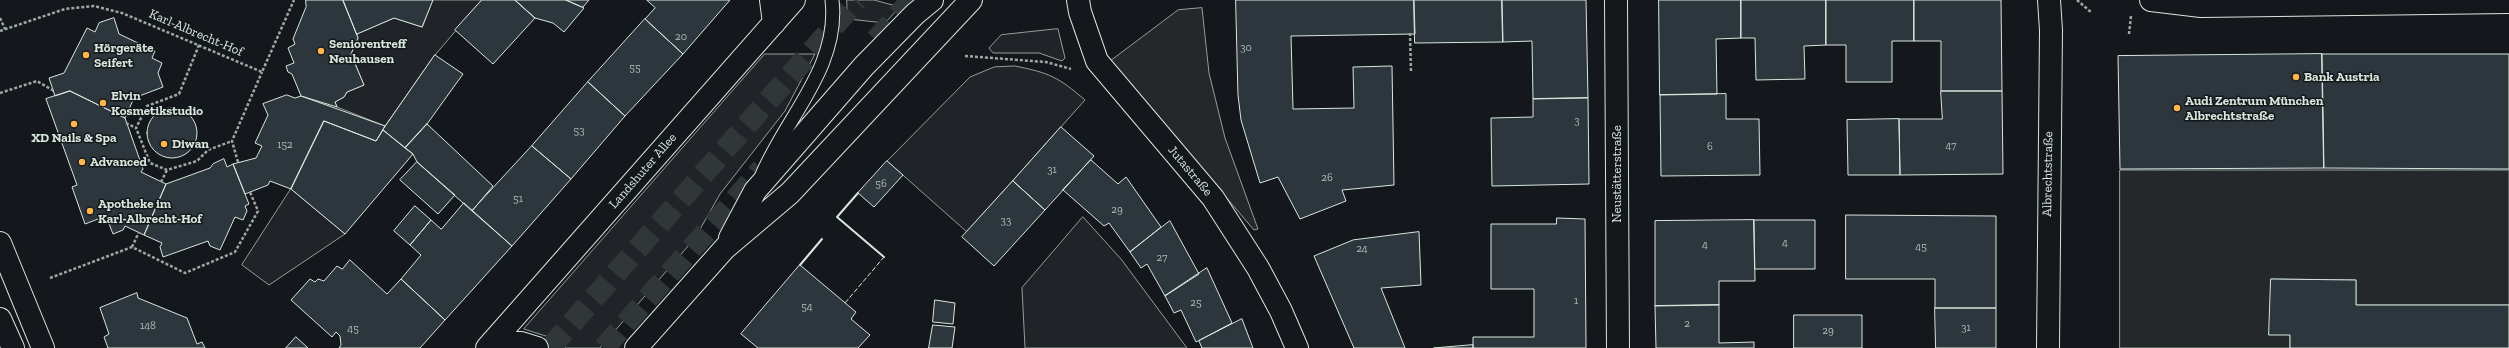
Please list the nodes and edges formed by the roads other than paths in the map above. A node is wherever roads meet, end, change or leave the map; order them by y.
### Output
1 (771, 0) edge
2 (794, 0) edge
3 (832, 0) edge
4 (932, 0) edge
5 (972, 0) edge
6 (1078, 0) edge
7 (1616, 0) edge
8 (2049, 0) edge
9 (2151, 0) edge
10 (2509, 2) edge
11 (774, 23) junction
12 (755, 191) junction
13 (0, 243) edge
14 (725, 248) junction
15 (0, 319) edge
16 (490, 345) edge
17 (12, 348) edge
18 (43, 348) edge
19 (538, 348) edge
20 (636, 348) edge
21 (1297, 348) edge
22 (1618, 348) edge
23 (2048, 348) edge

1 - 11 main road
2 - 11 main road, Landshuter Allee
3 - 12 lane
4 - 12 main road
5 - 14 main road
6 - 21 main road, Jutastraße
7 - 22 main road, Neustätterstraße
8 - 23 main road, Albrechtstraße
9 - 10 main road
11 - 16 main road, Landshuter Allee
12 - 14 main road
13 - 18 main road
14 - 20 main road
15 - 17 main road
16 - 19 main road, Landshuter Allee

